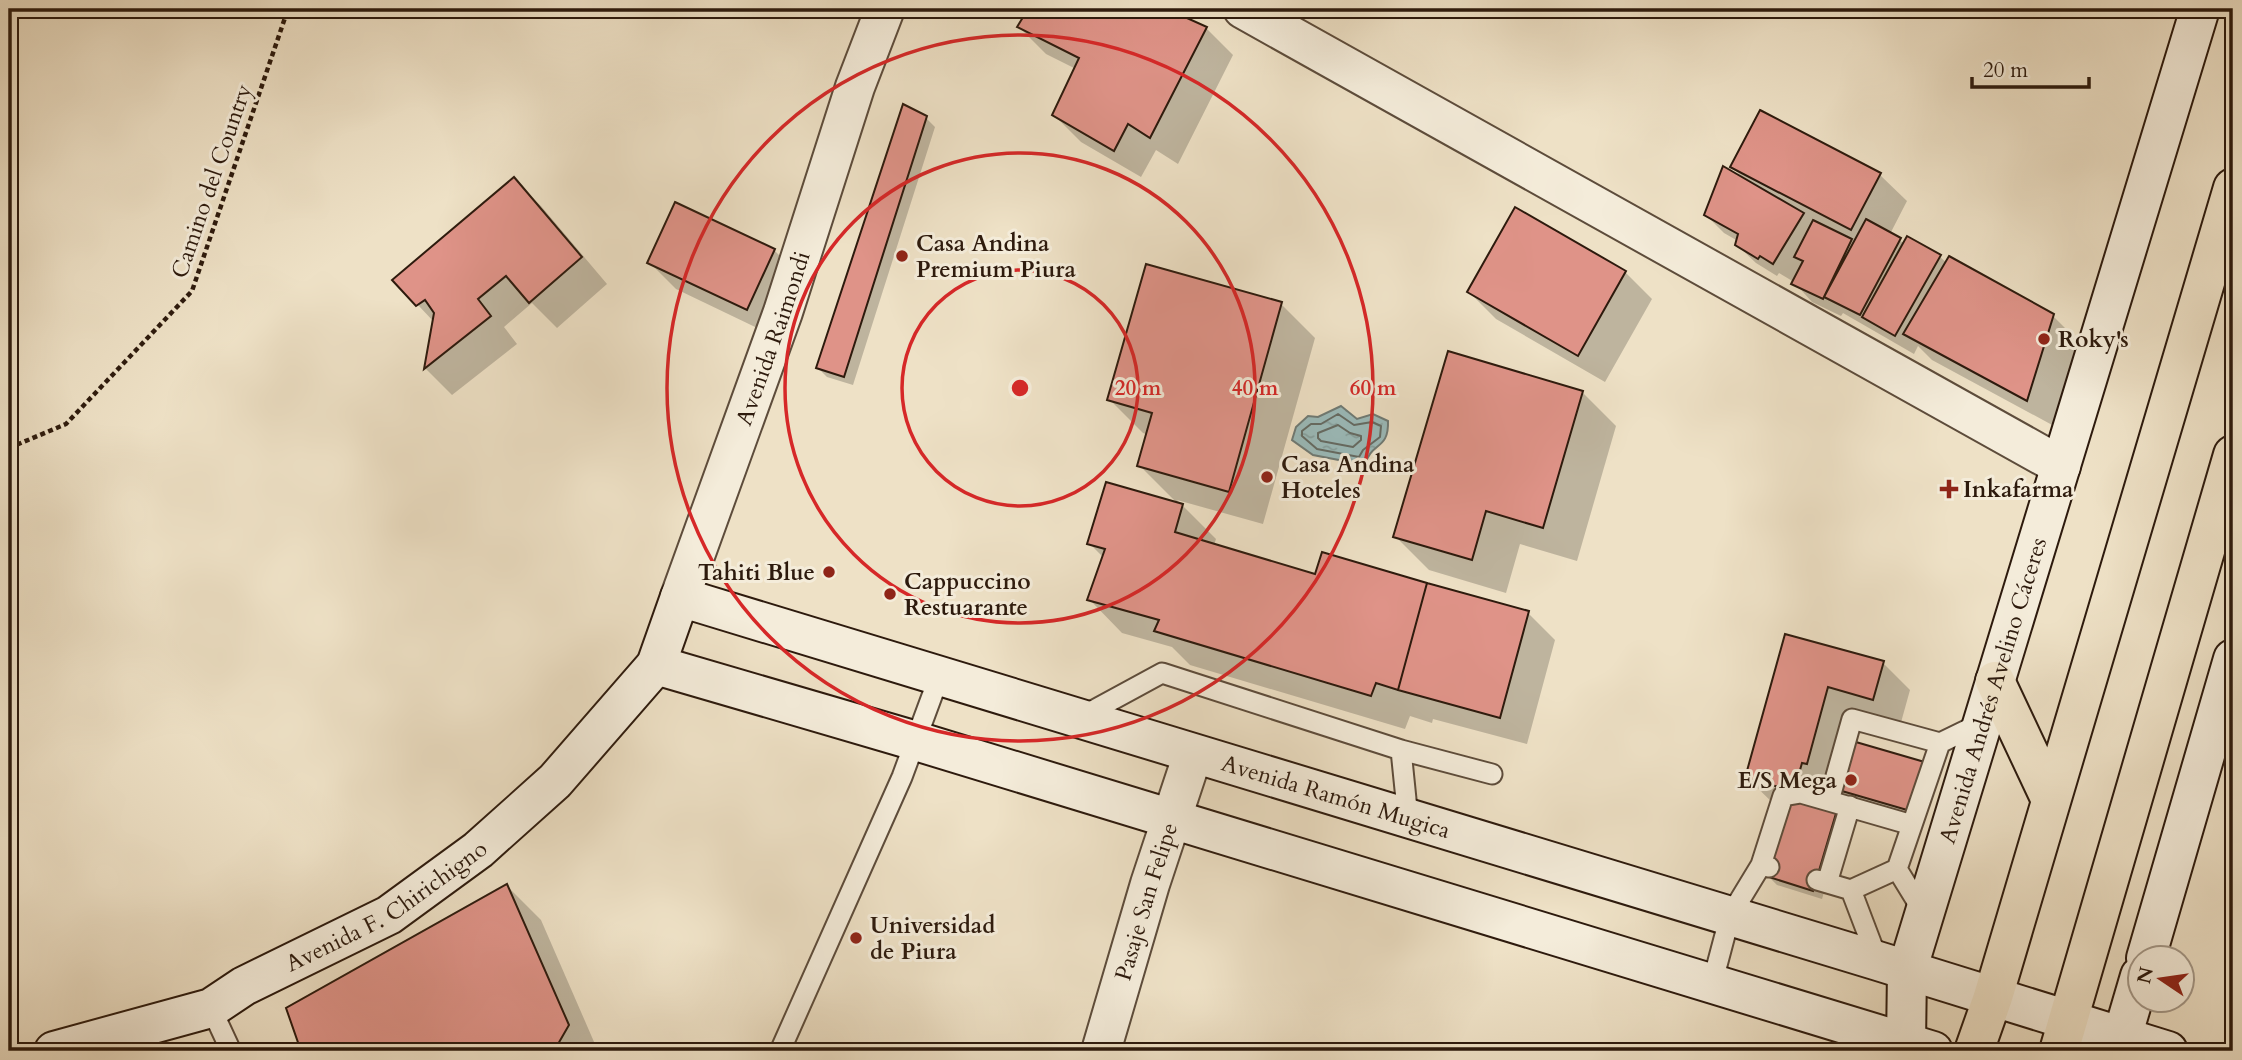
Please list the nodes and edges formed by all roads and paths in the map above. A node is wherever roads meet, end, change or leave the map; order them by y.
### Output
1 (289, 9) edge
2 (885, 9) edge
3 (1243, 9) edge
4 (2200, 9) edge
5 (2233, 188) edge
6 (9, 449) edge
7 (2233, 455) edge
8 (2061, 466) junction
9 (680, 597) junction
10 (2233, 659) edge
11 (656, 665) junction
12 (939, 677) junction
13 (1995, 681) junction
14 (1078, 719) junction
15 (1983, 723) junction
16 (916, 741) junction
17 (1940, 743) junction
18 (1401, 750) junction
19 (1193, 754) junction
20 (1492, 774) dead end
21 (2051, 800) junction
22 (1829, 801) junction
23 (1850, 806) junction
24 (1408, 819) junction
25 (1172, 820) junction
26 (1912, 825) junction
27 (1897, 869) junction
28 (1851, 890) junction
29 (1924, 913) junction
30 (1730, 916) junction
31 (2150, 944) edge
32 (1893, 966) junction
33 (1712, 984) junction
34 (1993, 997) junction
35 (211, 1009) junction
36 (2129, 1014) edge
37 (2064, 1036) edge
38 (2120, 1044) edge
39 (1914, 1049) edge
40 (54, 1051) edge
41 (231, 1051) edge
42 (780, 1051) edge
43 (1101, 1051) edge
44 (1975, 1051) edge
45 (2168, 1051) edge

1 - 6 path, Camino del Country
2 - 9 street, Avenida Raimondi
3 - 8 street
4 - 8 street, Avenida Andrés Avelino Cáceres
5 - 21 highway
7 - 37 highway
8 - 13 street, Avenida Andrés Avelino Cáceres
9 - 11 street, Avenida Raimondi
9 - 12 street, Avenida Ramón Mugica
10 - 31 street
11 - 16 street
11 - 35 street, Avenida F. Chirichigno
12 - 14 street, Avenida Ramón Mugica
12 - 16 lane
13 - 15 street, Avenida Andrés Avelino Cáceres
13 - 21 highway
14 - 18 lane
14 - 19 street, Avenida Ramón Mugica
15 - 17 lane
15 - 29 street, Avenida Andrés Avelino Cáceres
16 - 25 street
16 - 42 lane
17 - 22 lane
17 - 26 lane
18 - 20 lane
18 - 24 lane
19 - 24 street, Avenida Ramón Mugica
19 - 25 street, Pasaje San Felipe
21 - 34 highway
22 - 23 lane
22 - 30 lane
23 - 26 lane
23 - 28 lane
24 - 30 street, Avenida Ramón Mugica
25 - 33 street
25 - 43 street, Pasaje San Felipe
26 - 27 lane
27 - 28 lane
27 - 29 lane
28 - 32 lane
29 - 32 street, Avenida Andrés Avelino Cáceres
30 - 32 street, Avenida Ramón Mugica
30 - 33 lane
32 - 34 street, Avenida Ramón Mugica
32 - 39 street, Avenida Andrés Avelino Cáceres
33 - 39 street
34 - 37 street, Avenida Ramón Mugica
34 - 44 highway
35 - 40 street, Avenida F. Chirichigno
35 - 41 lane
36 - 38 street
37 - 38 street, Avenida Ramón Mugica
38 - 45 street, Avenida Ramón Mugica

